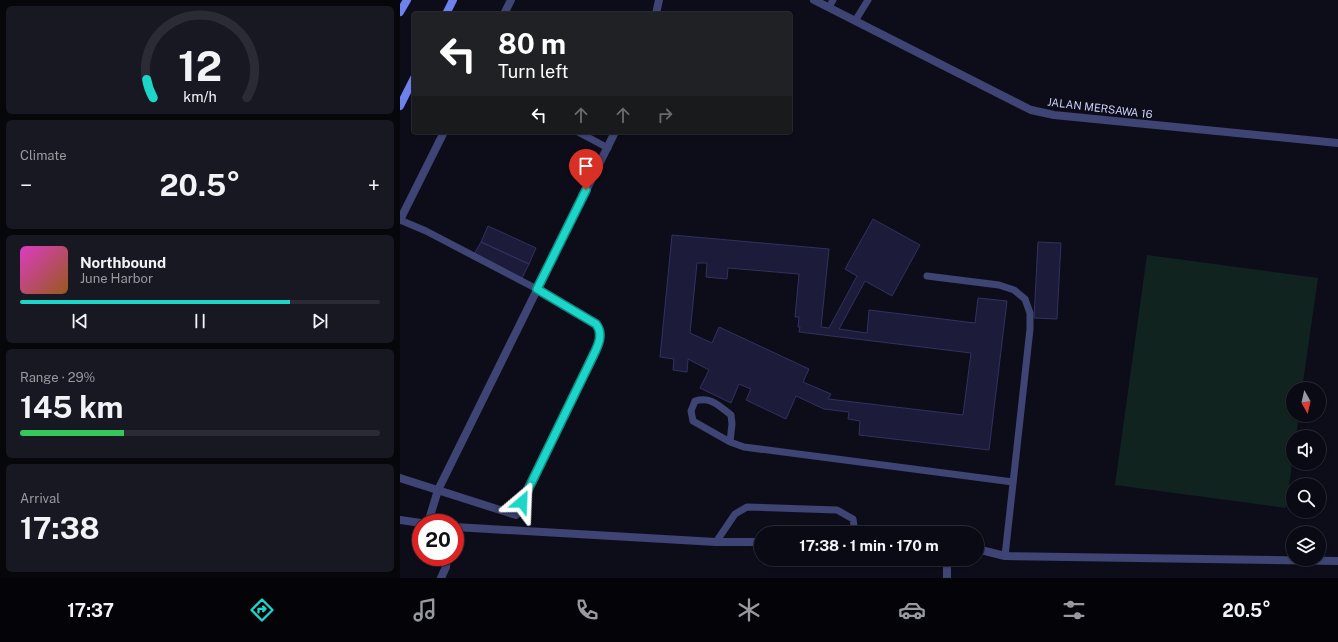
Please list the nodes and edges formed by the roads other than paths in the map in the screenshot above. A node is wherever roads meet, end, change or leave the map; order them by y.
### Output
1 (407, 0) edge
2 (453, 0) edge
3 (511, 0) edge
4 (659, 0) edge
5 (814, 0) edge
6 (868, 0) edge
7 (831, 4) edge
8 (400, 12) edge
9 (447, 12) edge
10 (505, 12) edge
11 (656, 12) edge
12 (856, 21) junction
13 (412, 82) edge
14 (400, 106) edge
15 (443, 134) edge
16 (582, 134) edge
17 (614, 134) edge
18 (1338, 143) edge
19 (608, 148) junction
20 (400, 220) edge
21 (928, 276) dead end
22 (537, 289) junction
23 (730, 442) junction
24 (400, 478) edge
25 (1013, 482) junction
26 (438, 490) junction
27 (431, 514) edge
28 (516, 515) joint
29 (400, 520) edge
30 (412, 522) edge
31 (854, 526) edge
32 (464, 528) edge
33 (716, 542) junction
34 (754, 542) edge
35 (984, 551) edge
36 (1005, 556) junction
37 (1338, 561) edge
38 (446, 566) edge
39 (947, 566) edge
40 (441, 578) edge
41 (947, 578) edge

1 - 8 main road
2 - 9 main road
3 - 10 street
4 - 11 street
5 - 7 street, JALAN MERSAWA 16
6 - 12 lane
7 - 12 street, JALAN MERSAWA 16
12 - 18 street, JALAN MERSAWA 16
13 - 14 main road
15 - 20 street
16 - 19 lane
17 - 19 street
19 - 22 street
20 - 22 lane
21 - 25 lane
22 - 26 street
22 - 28 lane
23 - 23 lane
23 - 25 lane
24 - 26 street
25 - 36 lane
26 - 27 street
26 - 28 street
29 - 30 street
31 - 33 lane
32 - 33 street
33 - 34 street
35 - 36 street
36 - 37 street
38 - 40 street
39 - 41 street

